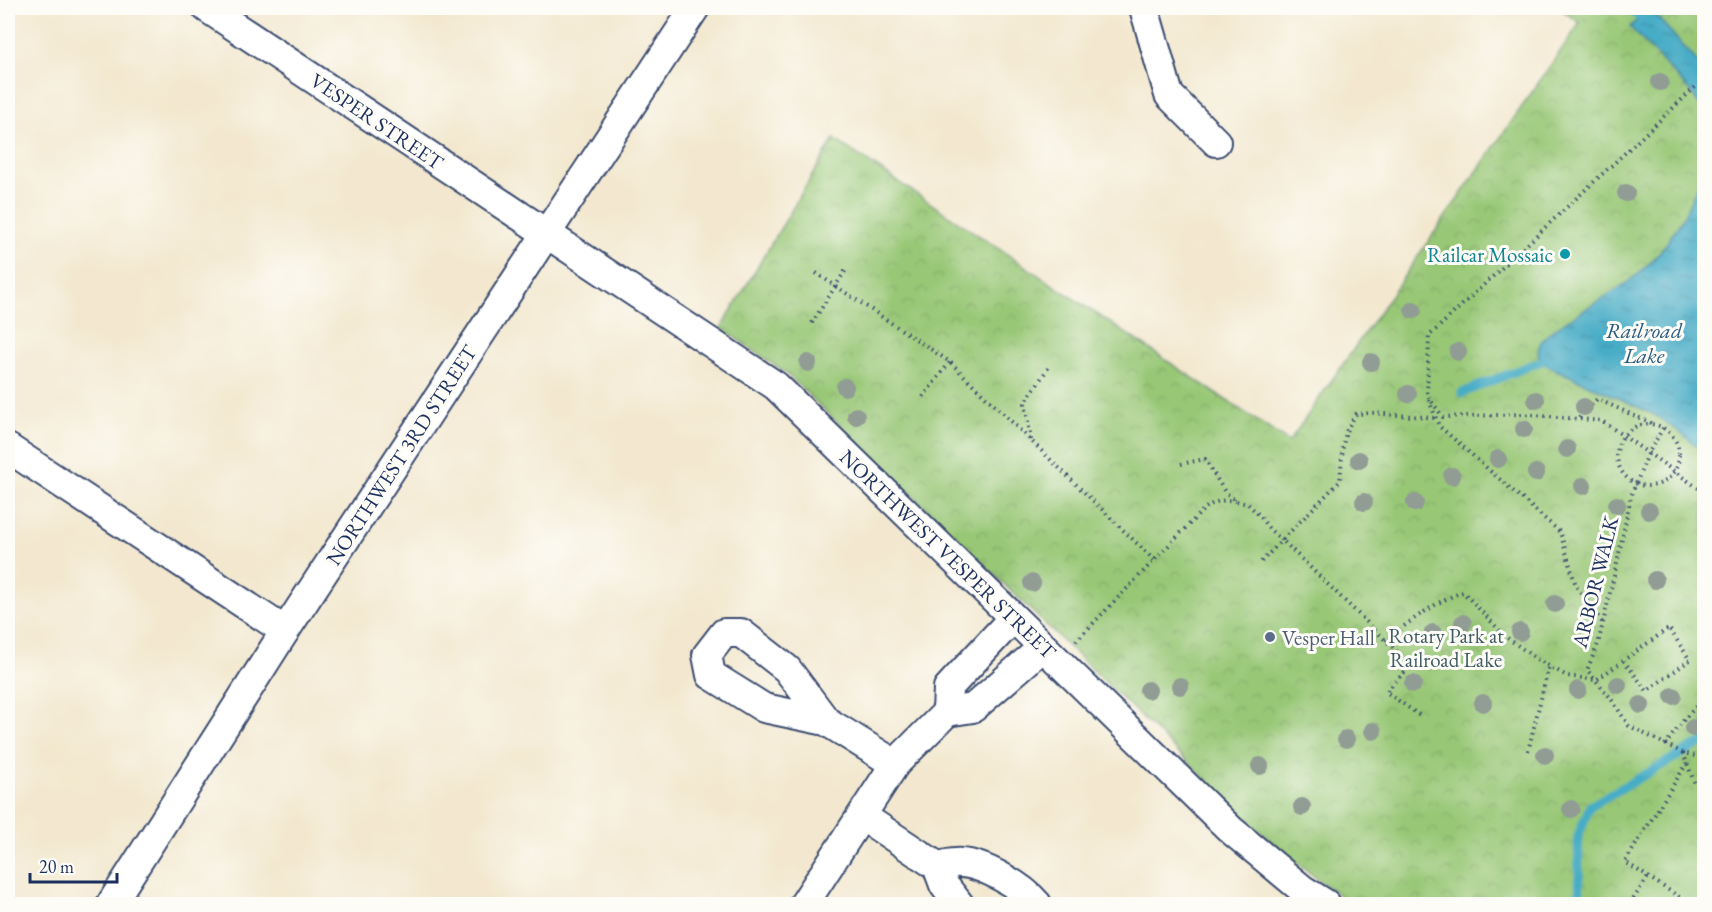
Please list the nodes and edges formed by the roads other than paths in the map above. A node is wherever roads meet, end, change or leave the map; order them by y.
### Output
1 (207, 8) edge
2 (695, 8) edge
3 (1144, 8) edge
4 (1216, 142) dead end
5 (547, 235) junction
6 (8, 448) edge
7 (1013, 618) junction
8 (285, 632) junction
9 (1043, 647) junction
10 (947, 712) junction
11 (826, 721) dead end
12 (895, 764) junction
13 (862, 816) junction
14 (938, 866) junction
15 (1297, 897) edge
16 (111, 904) edge
17 (804, 904) edge
18 (959, 904) edge
19 (1037, 904) edge
20 (1326, 904) edge

1 - 5 street, VESPER STREET
2 - 5 street, NORTHWEST 3RD STREET
3 - 4 street
5 - 7 street, NORTHWEST VESPER STREET
5 - 8 street, NORTHWEST 3RD STREET
6 - 8 street
7 - 9 street, NORTHWEST VESPER STREET
7 - 10 street
8 - 16 street, NORTHWEST 3RD STREET
9 - 10 street
9 - 15 street, NORTHWEST VESPER STREET
10 - 12 street
11 - 12 street
12 - 13 street
13 - 14 street
13 - 17 street
14 - 18 street
14 - 19 street
15 - 20 street, NORTHWEST VESPER STREET

